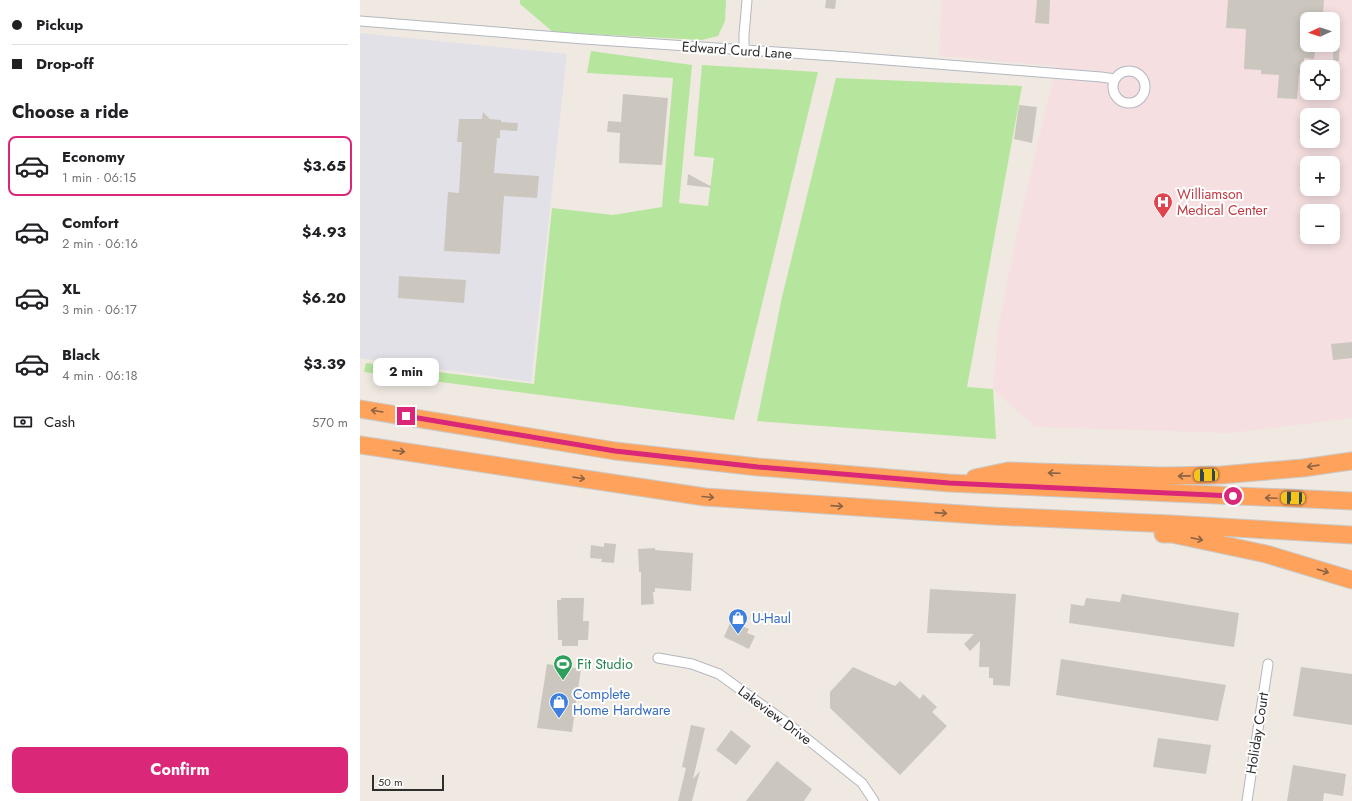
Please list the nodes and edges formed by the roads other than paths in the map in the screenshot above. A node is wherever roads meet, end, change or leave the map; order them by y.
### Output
1 (747, 0) edge
2 (360, 21) edge
3 (744, 51) junction
4 (1115, 79) dead end
5 (360, 409) edge
6 (360, 445) edge
7 (1352, 461) edge
8 (949, 483) junction
9 (1352, 501) edge
10 (992, 516) junction
11 (1352, 535) edge
12 (1352, 580) edge
13 (658, 658) dead end
14 (1268, 664) dead end
15 (874, 801) edge
16 (1247, 801) edge

1 - 3 street
2 - 3 street, Edward Curd Lane
3 - 4 street, Edward Curd Lane
8 -> 5 highway
6 -> 10 highway
7 -> 8 highway
9 -> 8 highway
10 - 11 highway
10 -> 12 highway
13 - 15 street, Lakeview Drive
14 - 16 street, Holiday Court

